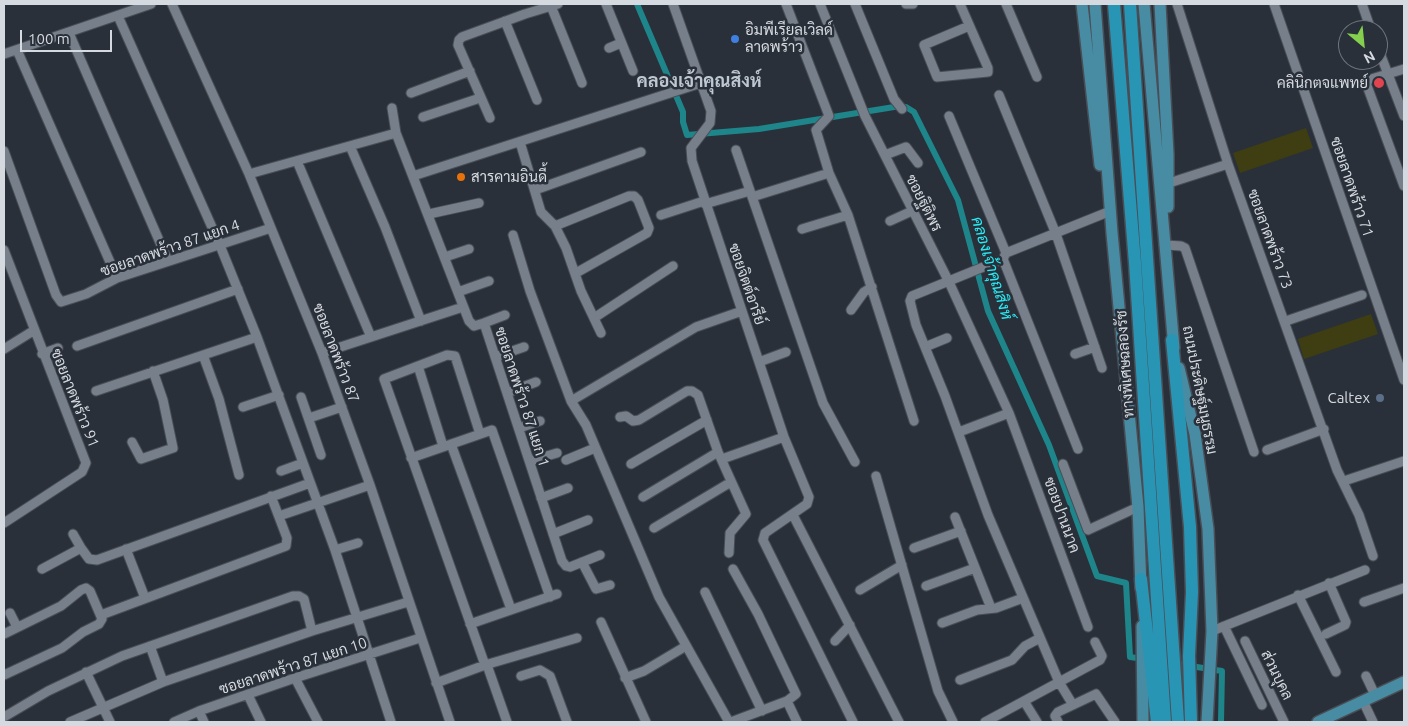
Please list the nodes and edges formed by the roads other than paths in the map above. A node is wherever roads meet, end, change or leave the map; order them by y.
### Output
1 (151, 4) edge
2 (172, 4) edge
3 (606, 4) edge
4 (673, 4) edge
5 (786, 4) edge
6 (820, 4) edge
7 (855, 4) edge
8 (906, 4) edge
9 (913, 4) edge
10 (960, 4) edge
11 (1006, 4) edge
12 (1082, 4) edge
13 (1095, 4) edge
14 (1114, 4) edge
15 (1130, 4) edge
16 (1144, 4) edge
17 (1160, 4) edge
18 (1177, 4) edge
19 (1274, 4) edge
20 (1362, 4) edge
21 (555, 5) edge
22 (118, 16) junction
23 (1368, 20) edge
24 (505, 21) junction
25 (969, 26) junction
26 (69, 33) junction
27 (622, 43) junction
28 (609, 48) dead end
29 (17, 50) junction
30 (4, 54) edge
31 (1404, 69) edge
32 (633, 70) dead end
33 (1386, 70) edge
34 (470, 71) junction
35 (1388, 75) junction
36 (1037, 77) dead end
37 (582, 83) dead end
38 (701, 83) junction
39 (411, 92) dead end
40 (999, 95) dead end
41 (480, 98) junction
42 (537, 100) dead end
43 (900, 107) dead end
44 (392, 108) dead end
45 (949, 116) dead end
46 (1404, 116) edge
47 (423, 117) dead end
48 (490, 118) dead end
49 (396, 133) junction
50 (520, 142) junction
51 (350, 146) junction
52 (736, 150) dead end
53 (4, 151) edge
54 (641, 152) dead end
55 (885, 155) junction
56 (297, 161) junction
57 (918, 163) dead end
58 (1228, 164) junction
59 (249, 174) junction
60 (829, 174) junction
61 (413, 176) junction
62 (1169, 183) junction
63 (1404, 186) edge
64 (535, 190) junction
65 (751, 194) junction
66 (705, 202) junction
67 (479, 203) dead end
68 (912, 211) junction
69 (1108, 212) junction
70 (429, 214) junction
71 (661, 215) dead end
72 (848, 215) junction
73 (890, 221) dead end
74 (555, 226) junction
75 (271, 228) junction
76 (802, 229) dead end
77 (1112, 233) junction
78 (1056, 234) junction
79 (513, 235) dead end
80 (1166, 242) junction
81 (219, 243) junction
82 (469, 249) dead end
83 (4, 250) edge
84 (1005, 256) junction
85 (445, 257) junction
86 (168, 260) junction
87 (673, 266) dead end
88 (576, 274) junction
89 (117, 278) junction
90 (489, 281) dead end
91 (949, 282) junction
92 (872, 287) junction
93 (238, 290) junction
94 (458, 292) junction
95 (1362, 295) dead end
96 (463, 307) junction
97 (851, 310) dead end
98 (742, 311) junction
99 (505, 315) dead end
100 (594, 318) junction
101 (421, 321) junction
102 (1286, 321) junction
103 (484, 322) junction
104 (33, 330) junction
105 (601, 333) dead end
106 (257, 337) junction
107 (371, 337) junction
108 (947, 338) dead end
109 (1172, 340) junction
110 (77, 346) dead end
111 (524, 347) dead end
112 (925, 347) junction
113 (1095, 347) junction
114 (58, 348) dead end
115 (4, 349) edge
116 (786, 352) dead end
117 (322, 353) junction
118 (42, 354) junction
119 (1075, 354) dead end
120 (203, 355) junction
121 (495, 357) junction
122 (759, 362) junction
123 (418, 366) junction
124 (1102, 368) dead end
125 (153, 371) junction
126 (1404, 380) edge
127 (536, 382) dead end
128 (96, 391) dead end
129 (508, 392) junction
130 (279, 395) junction
131 (301, 397) dead end
132 (571, 401) junction
133 (242, 407) dead end
134 (342, 407) junction
135 (1009, 413) junction
136 (620, 417) dead end
137 (309, 418) junction
138 (708, 420) junction
139 (540, 421) dead end
140 (914, 422) dead end
141 (519, 428) junction
142 (1324, 429) junction
143 (959, 432) junction
144 (480, 434) junction
145 (784, 437) junction
146 (132, 442) dead end
147 (447, 445) junction
148 (595, 448) junction
149 (1078, 449) dead end
150 (1267, 450) dead end
151 (1254, 452) dead end
152 (557, 453) dead end
153 (321, 455) dead end
154 (720, 456) junction
155 (411, 458) junction
156 (566, 460) dead end
157 (530, 461) junction
158 (1404, 461) edge
159 (855, 462) dead end
160 (303, 463) junction
161 (631, 464) dead end
162 (1063, 464) dead end
163 (280, 471) dead end
164 (239, 474) dead end
165 (876, 476) dead end
166 (1344, 481) junction
167 (731, 482) junction
168 (310, 483) junction
169 (370, 485) junction
170 (568, 488) dead end
171 (271, 496) junction
172 (643, 497) dead end
173 (541, 498) junction
174 (317, 502) junction
175 (1138, 507) junction
176 (793, 515) junction
177 (279, 516) junction
178 (955, 517) dead end
179 (588, 520) dead end
180 (4, 524) edge
181 (654, 528) dead end
182 (961, 531) junction
183 (73, 534) dead end
184 (553, 534) junction
185 (358, 544) dead end
186 (81, 548) junction
187 (914, 548) dead end
188 (126, 549) junction
189 (335, 550) junction
190 (728, 553) dead end
191 (600, 555) dead end
192 (1373, 556) dead end
193 (582, 562) junction
194 (902, 565) junction
195 (975, 568) junction
196 (42, 569) dead end
197 (733, 569) dead end
198 (1365, 570) dead end
199 (1142, 579) joint
200 (1329, 583) junction
201 (610, 585) dead end
202 (926, 586) dead end
203 (1404, 588) edge
204 (860, 590) dead end
205 (705, 592) dead end
206 (1298, 595) junction
207 (145, 598) junction
208 (1023, 598) junction
209 (408, 602) junction
210 (1364, 602) dead end
211 (991, 608) junction
212 (511, 610) junction
213 (10, 613) dead end
214 (101, 615) junction
215 (356, 618) junction
216 (600, 622) dead end
217 (942, 623) dead end
218 (470, 624) junction
219 (850, 625) junction
220 (1224, 626) junction
221 (18, 628) junction
222 (1088, 628) dead end
223 (312, 631) junction
224 (1212, 631) junction
225 (4, 634) edge
226 (1326, 634) dead end
227 (420, 638) junction
228 (577, 638) dead end
229 (1040, 638) junction
230 (834, 641) dead end
231 (1245, 641) dead end
232 (1095, 642) dead end
233 (150, 646) junction
234 (686, 646) junction
235 (369, 655) junction
236 (1145, 657) junction
237 (486, 665) junction
238 (86, 672) junction
239 (1336, 672) dead end
240 (4, 675) edge
241 (521, 676) dead end
242 (1366, 676) dead end
243 (295, 678) junction
244 (625, 678) junction
245 (960, 680) dead end
246 (163, 682) junction
247 (1059, 682) junction
248 (1404, 682) edge
249 (436, 683) junction
250 (248, 695) junction
251 (1375, 696) junction
252 (787, 701) junction
253 (1024, 701) junction
254 (1363, 701) junction
255 (1073, 705) junction
256 (1262, 705) dead end
257 (102, 707) junction
258 (199, 711) junction
259 (762, 711) junction
260 (8, 715) edge
261 (998, 719) edge
262 (1324, 721) edge
263 (16, 722) edge
264 (70, 722) edge
265 (110, 722) edge
266 (174, 722) edge
267 (204, 722) edge
268 (261, 722) edge
269 (318, 722) edge
270 (391, 722) edge
271 (450, 722) edge
272 (507, 722) edge
273 (567, 722) edge
274 (646, 722) edge
275 (731, 722) edge
276 (798, 722) edge
277 (853, 722) edge
278 (899, 722) edge
279 (953, 722) edge
280 (986, 722) edge
281 (1037, 722) edge
282 (1058, 722) edge
283 (1115, 722) edge
284 (1144, 722) edge
285 (1157, 722) edge
286 (1166, 722) edge
287 (1178, 722) edge
288 (1191, 722) edge
289 (1207, 722) edge
290 (1284, 722) edge
291 (1373, 722) edge

1 - 22 street
2 - 59 street, ซอยลาดพร้าว 87
3 - 27 street
4 - 38 street, ซอยจิตต์อารีย์
5 - 60 street
6 - 55 street, ซอยฐิติพร
7 - 43 street
8 - 9 street
10 - 25 street
11 - 36 street
12 - 69 main road
13 - 77 main road
14 - 286 highway, ทางพิเศษฉลองรัช
15 - 287 highway, ทางพิเศษฉลองรัช
16 - 80 main road, ถนนประดิษฐ์มนูธรรม
17 - 62 main road
18 - 58 street, ซอยลาดพร้าว 73
19 - 126 street, ซอยลาดพร้าว 71
20 - 23 street
21 - 24 street
21 - 37 street
22 - 26 street
22 - 81 street
24 - 34 street
24 - 42 street
25 - 25 street
26 - 29 street
26 - 86 street
27 - 28 street
27 - 32 street
29 - 30 street
29 - 89 street
31 - 35 street
33 - 35 street
34 - 39 street
34 - 41 street
35 - 46 street
35 - 63 street
38 - 50 street
38 - 66 street, ซอยจิตต์อารีย์
40 - 78 street
41 - 47 street
41 - 48 street
44 - 49 street, ซอยลาดพร้าว 87 แยก 1
45 - 84 street
49 - 51 street
49 - 61 street, ซอยลาดพร้าว 87 แยก 1
50 - 61 street
50 - 64 street
51 - 56 street
51 - 101 street
52 - 65 street
53 - 89 street, ซอยลาดพร้าว 87 แยก 4
54 - 64 street
55 - 57 street
55 - 68 street, ซอยฐิติพร
56 - 59 street
56 - 107 street
58 - 62 street
58 - 102 street, ซอยลาดพร้าว 73
59 - 75 street, ซอยลาดพร้าว 87
60 - 65 street
60 - 72 street
61 - 70 street, ซอยลาดพร้าว 87 แยก 1
62 - 80 main road
64 - 74 street
65 - 66 street
65 - 159 street
66 - 71 street
66 - 98 street, ซอยจิตต์อารีย์
67 - 70 street
68 - 73 street
68 - 91 street, ซอยฐิติพร
69 - 77 main road
69 - 78 street
70 - 85 street, ซอยลาดพร้าว 87 แยก 1
72 - 76 street
72 - 92 street
74 - 88 street
74 - 88 street
75 - 81 street, ซอยลาดพร้าว 87 แยก 4
75 - 117 street, ซอยลาดพร้าว 87
77 - 175 main road
78 - 84 street
78 - 113 street
79 - 132 street
80 - 109 main road, ถนนประดิษฐ์มนูธรรม
80 - 151 street
81 - 86 street, ซอยลาดพร้าว 87 แยก 4
81 - 93 street
82 - 85 street
83 - 104 street, ซอยลาดพร้าว 91
84 - 91 street
84 - 149 street
85 - 94 street, ซอยลาดพร้าว 87 แยก 1
86 - 89 street, ซอยลาดพร้าว 87 แยก 4
87 - 100 street
88 - 100 street
90 - 94 street
91 - 112 street
91 - 135 street, ซอยฐิติพร
92 - 97 street
92 - 140 street
93 - 106 street
93 - 110 street
94 - 96 street, ซอยลาดพร้าว 87 แยก 1
95 - 102 street
96 - 101 street
96 - 103 street, ซอยลาดพร้าว 87 แยก 1
98 - 122 street, ซอยจิตต์อารีย์
98 - 132 street
99 - 103 street
100 - 105 street
101 - 107 street
102 - 142 street, ซอยลาดพร้าว 73
103 - 121 street, ซอยลาดพร้าว 87 แยก 1
104 - 115 street
104 - 118 street, ซอยลาดพร้าว 91
106 - 120 street
106 - 130 street
107 - 117 street
108 - 112 street
109 - 224 main road, ถนนประดิษฐ์มนูธรรม
109 - 288 highway
111 - 121 street
112 - 143 street
113 - 119 street
113 - 124 street
114 - 118 street
116 - 122 street
117 - 134 street, ซอยลาดพร้าว 87
118 - 180 street, ซอยลาดพร้าว 91
120 - 125 street
120 - 164 street
121 - 129 street, ซอยลาดพร้าว 87 แยก 1
122 - 145 street, ซอยจิตต์อารีย์
123 - 144 street
123 - 147 street
123 - 155 street
125 - 128 street
125 - 146 street
127 - 129 street
129 - 141 street, ซอยลาดพร้าว 87 แยก 1
130 - 133 street
130 - 160 street
131 - 137 street
132 - 148 street
134 - 137 street
134 - 169 street, ซอยลาดพร้าว 87
135 - 143 street
135 - 222 street, ซอยปานนาค
136 - 138 street
137 - 153 street
138 - 154 street
138 - 161 street
139 - 141 street
141 - 157 street, ซอยลาดพร้าว 87 แยก 1
142 - 150 street
142 - 166 street, ซอยลาดพร้าว 73
143 - 208 street
144 - 147 street
144 - 212 street
145 - 154 street
145 - 176 street, ซอยจิตต์อารีย์
147 - 155 street
147 - 212 street
148 - 156 street
148 - 234 street
152 - 157 street
154 - 167 street
154 - 172 street
155 - 218 street
157 - 173 street, ซอยลาดพร้าว 87 แยก 1
158 - 166 street
160 - 163 street
160 - 168 street
162 - 175 street, ซอยปานนาค
165 - 194 street
166 - 192 street, ซอยลาดพร้าว 73
167 - 181 street
167 - 190 street
168 - 171 street
168 - 174 street
169 - 174 street
169 - 209 street, ซอยลาดพร้าว 87
170 - 173 street
171 - 177 street
171 - 188 street
173 - 184 street, ซอยลาดพร้าว 87 แยก 1
174 - 177 street
174 - 189 street
175 - 199 main road
176 - 219 street
176 - 277 street
177 - 207 street
178 - 182 street
179 - 184 street
182 - 187 street
182 - 195 street
183 - 186 street
184 - 193 street, ซอยลาดพร้าว 87 แยก 1
185 - 189 street
186 - 188 street
186 - 196 street
188 - 207 street
189 - 215 street
191 - 193 street
193 - 201 street
194 - 204 street
194 - 279 street
195 - 202 street
195 - 211 street
197 - 252 street
198 - 200 street
199 - 236 highway
200 - 206 street
200 - 226 street
203 - 210 street
205 - 259 street
206 - 220 street
206 - 239 street
207 - 214 street
208 - 211 street
208 - 229 street
209 - 215 street
209 - 227 street, ซอยลาดพร้าว 87
211 - 217 street
212 - 218 street
213 - 221 street
214 - 221 street
214 - 240 street
215 - 223 street
215 - 235 street
216 - 244 street
218 - 237 street
219 - 230 street
219 - 278 street
220 - 224 street
220 - 256 street
221 - 225 street
223 - 233 street
223 - 246 street
224 - 289 main road, ถนนประดิษฐ์มนูธรรม
227 - 235 street, ซอยลาดพร้าว 87 แยก 10
227 - 249 street, ซอยลาดพร้าว 87
228 - 237 street
229 - 245 street
229 - 247 street
231 - 290 street, ส่วนบุคล
232 - 247 street
233 - 238 street
233 - 246 street
234 - 244 street
234 - 275 street
235 - 243 street, ซอยลาดพร้าว 87 แยก 10
235 - 270 street
236 - 284 main road
236 - 285 highway
237 - 249 street
237 - 272 street
238 - 257 street
238 - 260 street
241 - 273 street
242 - 251 street
243 - 250 street, ซอยลาดพร้าว 87 แยก 10
243 - 269 street
244 - 274 street
246 - 257 street
247 - 253 street
247 - 255 street
248 - 251 main road
249 - 271 street, ซอยลาดพร้าว 87
250 - 258 street, ซอยลาดพร้าว 87 แยก 10
250 - 268 street
251 - 254 main road
252 - 259 street
252 - 276 street
253 - 261 street
253 - 281 street
254 - 262 main road
254 - 291 street
255 - 282 street
255 - 283 street
257 - 264 street
257 - 265 street
258 - 266 street, ซอยลาดพร้าว 87 แยก 10
258 - 267 street
259 - 275 street
260 - 263 street
261 - 280 street

